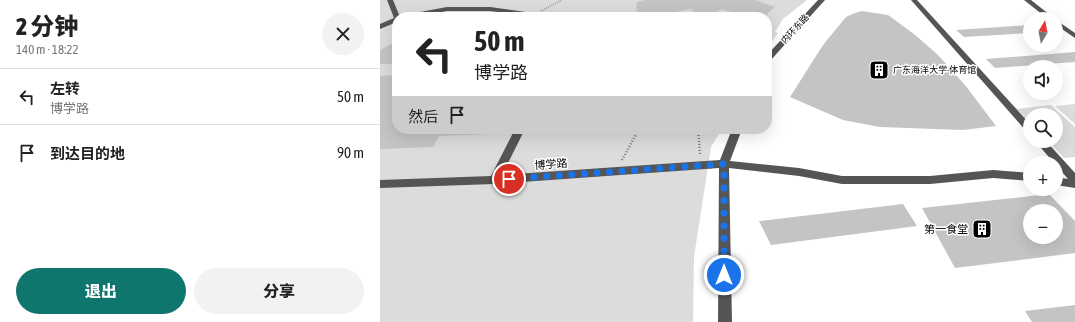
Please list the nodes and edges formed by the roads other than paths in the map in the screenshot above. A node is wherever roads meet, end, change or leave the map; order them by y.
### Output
1 (390, 0) edge
2 (822, 0) edge
3 (914, 0) edge
4 (1026, 0) edge
5 (395, 12) edge
6 (431, 12) edge
7 (509, 12) edge
8 (1042, 12) edge
9 (392, 21) edge
10 (380, 27) edge
11 (1063, 27) edge
12 (1075, 36) edge
13 (772, 54) edge
14 (1023, 122) edge
15 (517, 134) edge
16 (735, 134) edge
17 (1046, 148) edge
18 (724, 164) junction
19 (1023, 176) edge
20 (494, 180) junction
21 (1075, 180) edge
22 (1063, 182) edge
23 (380, 184) edge
24 (1075, 184) edge
25 (724, 322) edge

1 - 5 street
2 - 13 street, 内环东路
3 - 14 street
4 - 8 street
6 - 7 street
9 - 10 street
11 - 12 street
15 - 20 street
16 - 18 street
17 - 21 street
18 - 19 street, 博学路
18 - 20 street, 博学路
18 - 25 street
20 - 23 street, 博学路
22 - 24 street

